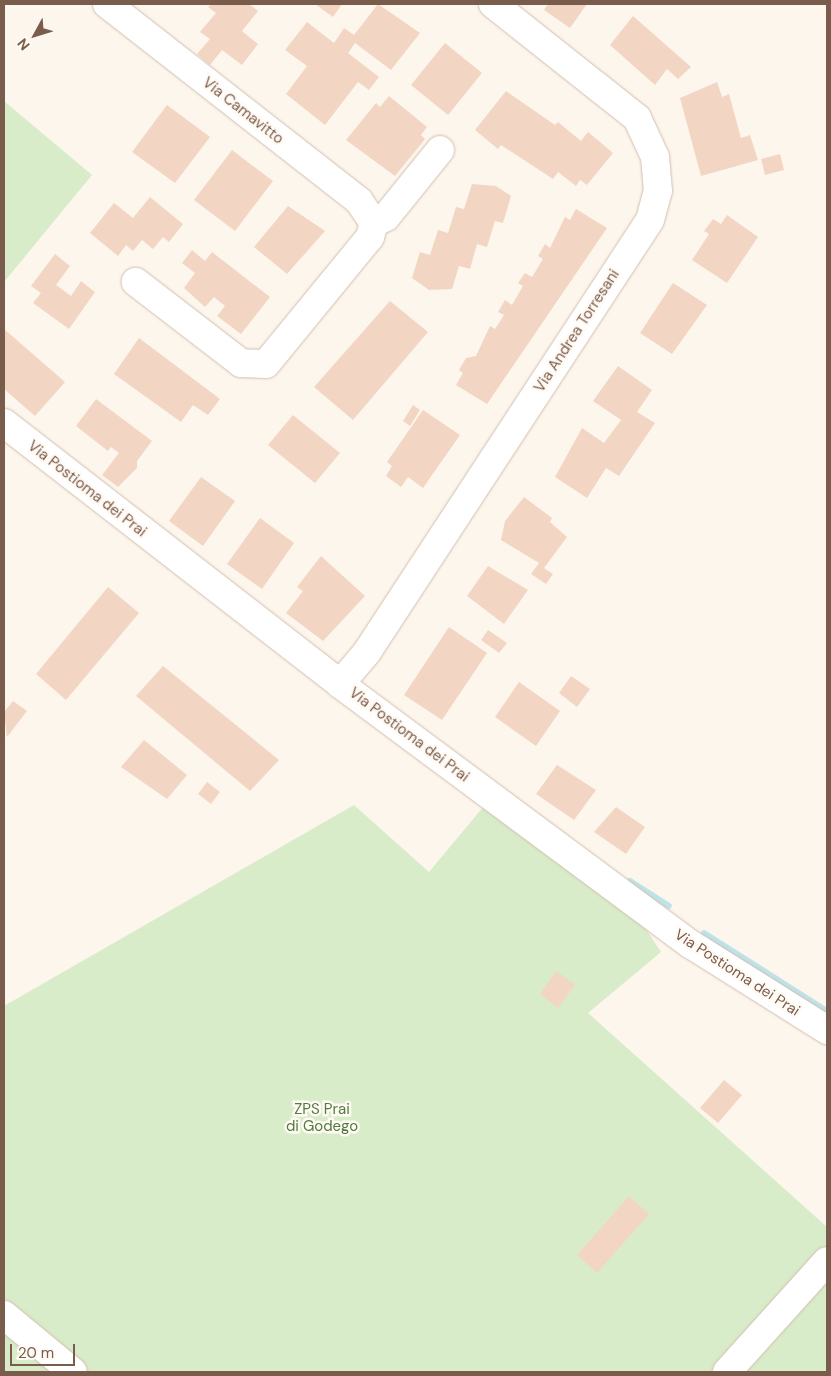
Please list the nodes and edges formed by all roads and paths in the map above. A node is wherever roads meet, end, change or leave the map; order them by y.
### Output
1 (107, 4) edge
2 (493, 4) edge
3 (440, 150) dead end
4 (374, 222) junction
5 (136, 282) dead end
6 (4, 423) edge
7 (340, 684) junction
8 (827, 1030) edge
9 (827, 1261) edge
10 (4, 1315) edge
11 (73, 1372) edge
12 (727, 1372) edge

1 - 4 street, Via Camavitto
2 - 7 street, Via Andrea Torresani
3 - 4 street
4 - 5 street
6 - 7 street, Via Postioma dei Prai
7 - 8 street, Via Postioma dei Prai
9 - 12 street
10 - 11 street

